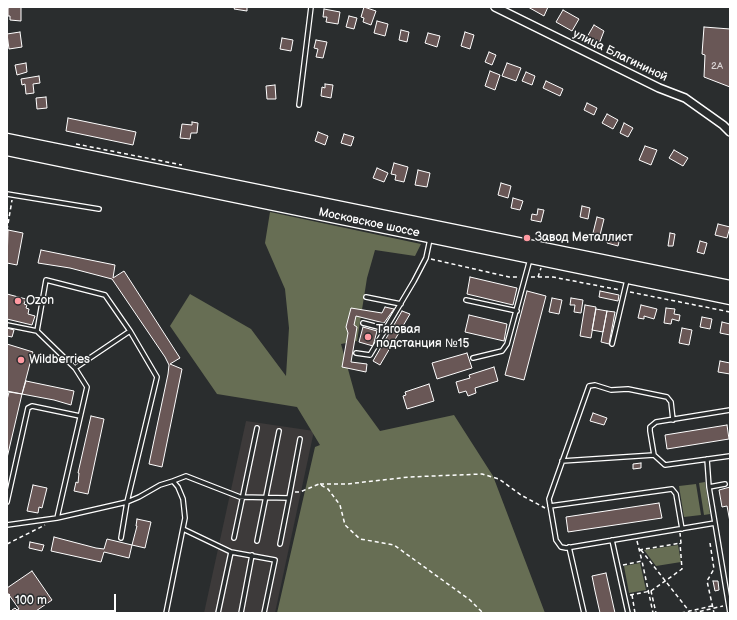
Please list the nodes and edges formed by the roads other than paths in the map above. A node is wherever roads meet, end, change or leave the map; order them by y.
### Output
1 (311, 7) edge
2 (495, 7) edge
3 (298, 106) dead end
4 (730, 132) edge
5 (7, 140) edge
6 (7, 149) edge
7 (7, 194) edge
8 (99, 209) dead end
9 (431, 236) junction
10 (530, 256) junction
11 (628, 276) junction
12 (730, 287) edge
13 (366, 297) dead end
14 (730, 298) edge
15 (466, 300) dead end
16 (401, 304) junction
17 (517, 311) junction
18 (363, 323) dead end
19 (7, 325) edge
20 (386, 329) junction
21 (37, 331) junction
22 (130, 331) junction
23 (612, 344) dead end
24 (356, 352) dead end
25 (473, 358) dead end
26 (75, 368) junction
27 (730, 410) edge
28 (80, 416) junction
29 (673, 420) junction
30 (257, 428) dead end
31 (279, 431) dead end
32 (300, 439) dead end
33 (654, 455) junction
34 (730, 456) edge
35 (707, 459) junction
36 (562, 461) junction
37 (173, 481) junction
38 (725, 484) dead end
39 (709, 487) junction
40 (242, 497) junction
41 (265, 498) junction
42 (289, 498) junction
43 (7, 502) edge
44 (127, 502) junction
45 (550, 506) junction
46 (57, 518) junction
47 (715, 523) junction
48 (7, 525) edge
49 (183, 528) junction
50 (680, 529) junction
51 (121, 538) dead end
52 (234, 538) dead end
53 (612, 540) junction
54 (257, 541) dead end
55 (280, 544) dead end
56 (569, 547) junction
57 (231, 552) junction
58 (252, 555) junction
59 (166, 613) edge
60 (218, 613) edge
61 (240, 613) edge
62 (264, 613) edge
63 (584, 613) edge
64 (628, 613) edge
65 (730, 613) edge

1 - 3 lane
2 - 4 street, улица Благининой
5 - 12 main road, Московское шоссе
6 - 9 main road, Московское шоссе
7 - 8 lane
9 - 10 main road, Московское шоссе
9 - 16 lane
10 - 11 main road, Московское шоссе
10 - 17 lane
11 - 14 main road, Московское шоссе
11 - 23 lane
13 - 16 lane
15 - 17 lane
16 - 20 lane
17 - 25 lane
18 - 20 lane
19 - 21 lane
20 - 24 lane
21 - 22 lane
21 - 26 lane
22 - 26 lane
22 - 44 lane
26 - 28 lane
27 - 29 lane
28 - 43 lane
28 - 46 lane
29 - 33 lane
29 - 36 lane
30 - 40 lane
31 - 41 lane
32 - 42 lane
33 - 35 lane
33 - 36 lane
34 - 35 lane
35 - 39 lane
36 - 45 lane
37 - 40 lane
37 - 44 lane
37 - 49 lane
38 - 39 lane
39 - 47 lane
40 - 41 lane
40 - 52 lane
41 - 42 lane
41 - 54 lane
42 - 55 lane
44 - 46 lane
44 - 51 lane
45 - 50 lane
45 - 56 lane
46 - 48 lane
47 - 50 lane
47 - 65 lane
49 - 57 lane
49 - 59 lane
50 - 53 lane
53 - 56 lane
53 - 64 lane
56 - 63 lane
57 - 58 lane
57 - 60 lane
58 - 61 lane
58 - 62 lane

